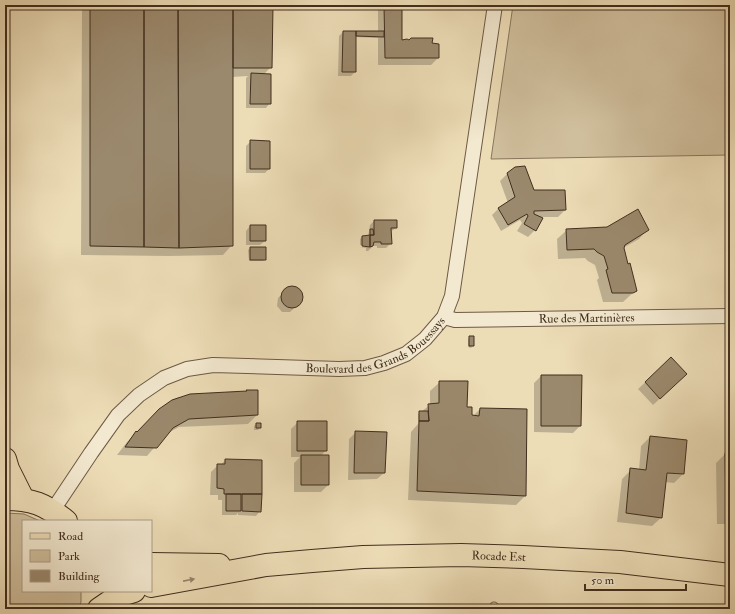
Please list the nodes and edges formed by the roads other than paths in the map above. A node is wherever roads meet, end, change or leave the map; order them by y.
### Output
1 (495, 5) edge
2 (730, 316) edge
3 (444, 317) junction
4 (5, 459) edge
5 (14, 499) edge
6 (59, 516) edge
7 (152, 564) edge
8 (266, 566) junction
9 (730, 575) edge
10 (152, 586) edge
11 (95, 592) edge
12 (131, 592) edge
13 (92, 609) edge
14 (98, 609) edge

1 - 3 street, Boulevard des Grands Bouessays
2 - 3 street, Rue des Martinières
3 - 6 street, Boulevard des Grands Bouessays
4 - 5 main road
5 - 6 main road
7 - 8 main road
8 - 9 main road, Rocade Est
10 -> 8 main road
11 - 13 main road
12 - 14 main road

